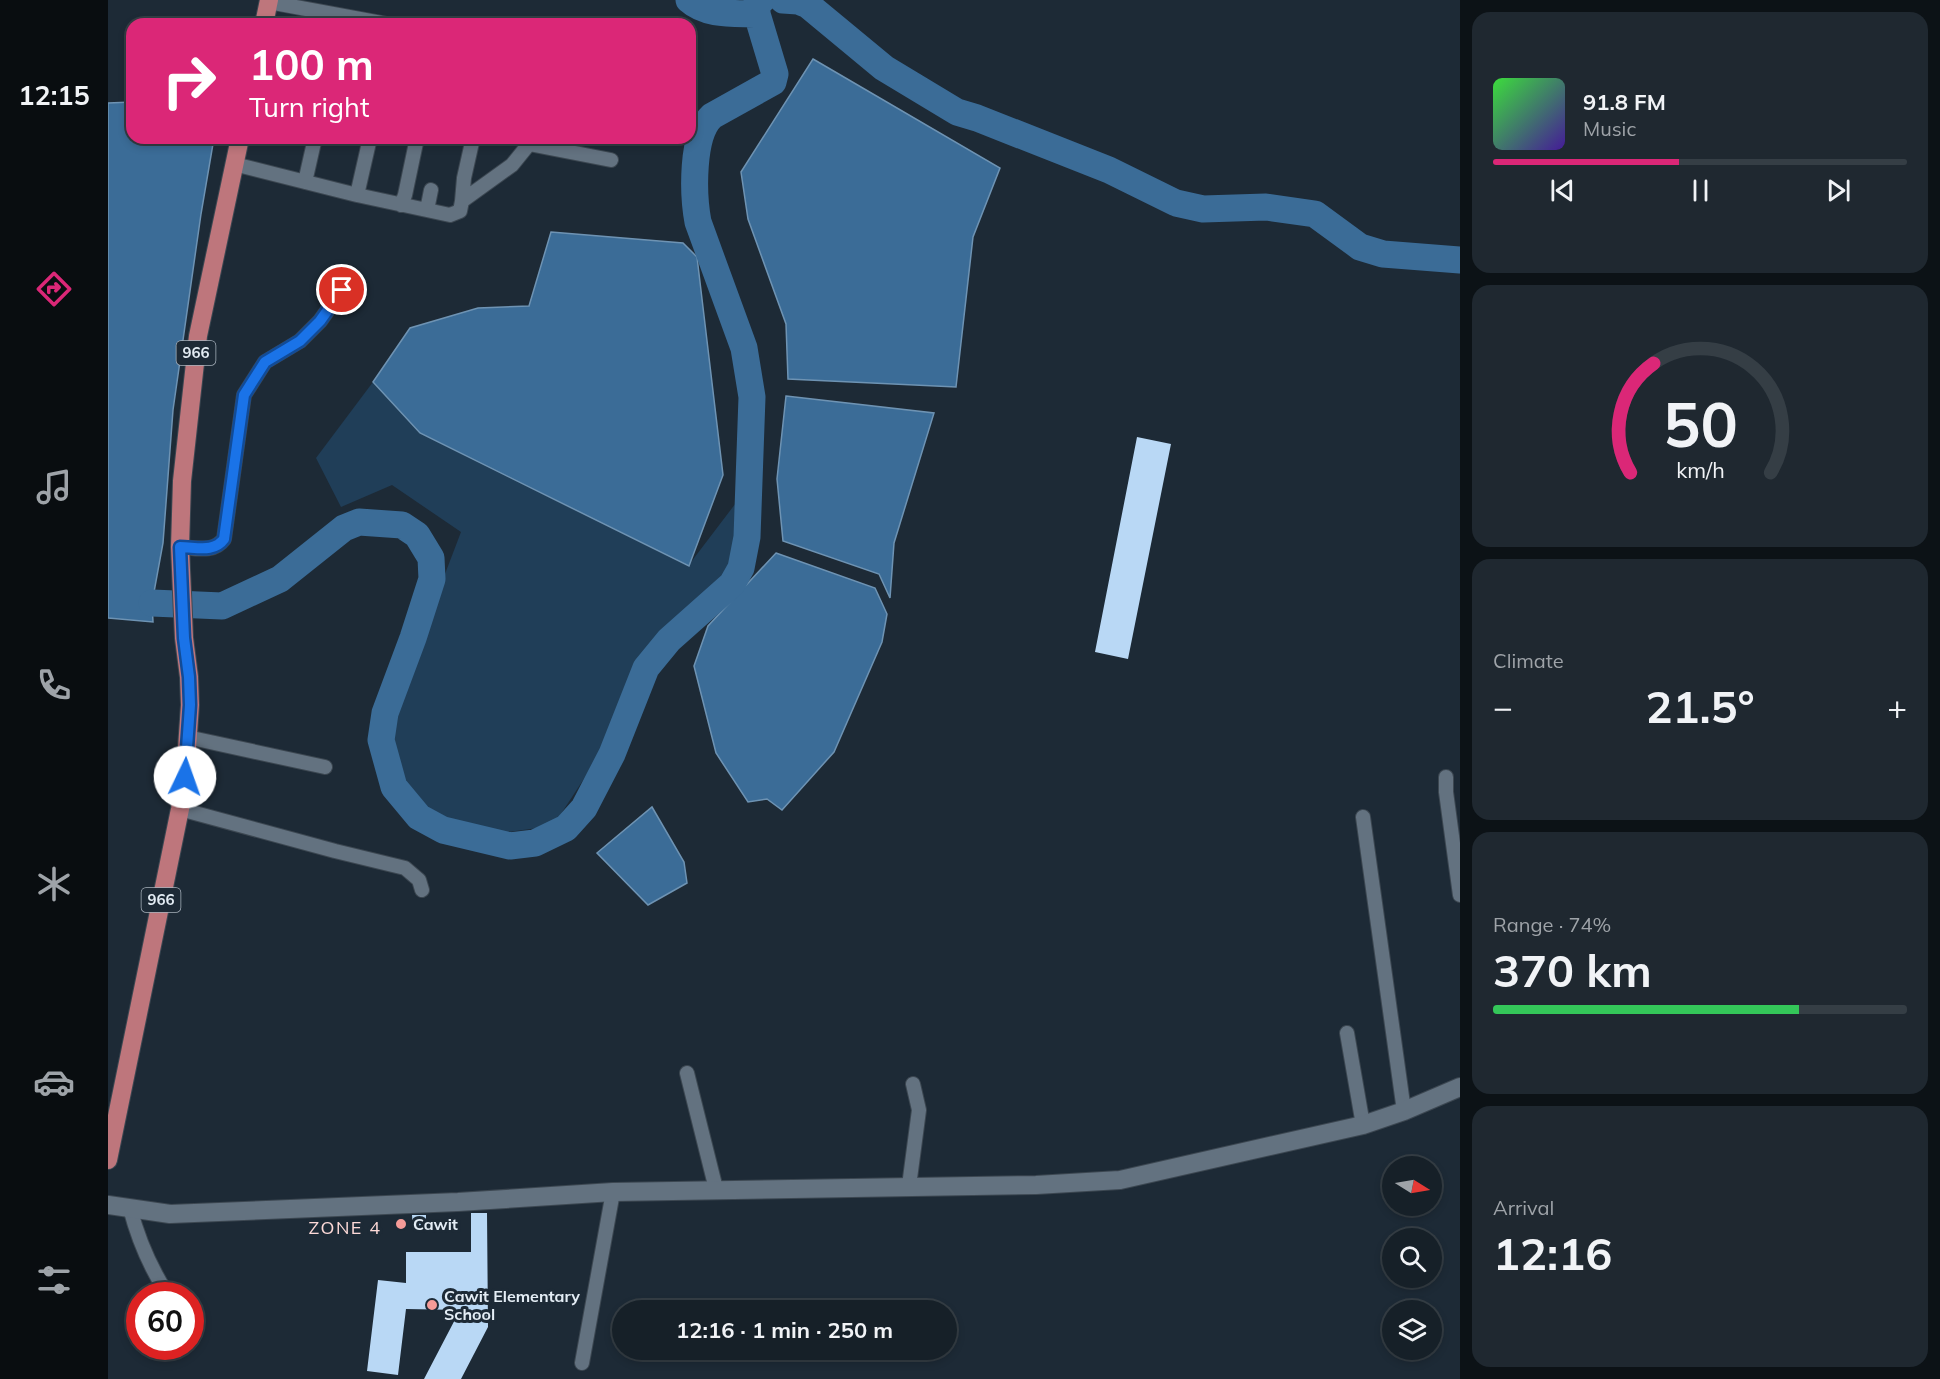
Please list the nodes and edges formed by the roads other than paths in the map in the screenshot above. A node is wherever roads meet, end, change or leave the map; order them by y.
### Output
1 (269, 1) edge
2 (265, 18) edge
3 (334, 18) edge
4 (239, 144) edge
5 (314, 144) edge
6 (369, 144) edge
7 (416, 144) edge
8 (472, 144) edge
9 (528, 144) edge
10 (543, 144) edge
11 (611, 160) dead end
12 (234, 164) junction
13 (305, 182) junction
14 (431, 190) dead end
15 (357, 195) junction
16 (462, 201) junction
17 (401, 205) junction
18 (427, 210) junction
19 (342, 290) dead end
20 (180, 547) junction
21 (187, 737) junction
22 (325, 767) dead end
23 (1446, 777) dead end
24 (180, 809) junction
25 (1363, 817) dead end
26 (422, 890) dead end
27 (1460, 895) edge
28 (1347, 1033) dead end
29 (687, 1073) dead end
30 (914, 1084) dead end
31 (1460, 1087) edge
32 (1404, 1111) junction
33 (1363, 1125) junction
34 (108, 1160) edge
35 (909, 1186) junction
36 (716, 1189) junction
37 (613, 1192) junction
38 (108, 1205) edge
39 (130, 1208) junction
40 (160, 1282) edge
41 (582, 1363) dead end

1 - 2 main road
1 - 3 street
4 - 12 main road, 966
5 - 13 street
6 - 15 street
7 - 17 street
8 - 16 street
9 - 16 street
10 - 11 street
12 - 13 street
12 - 20 main road, 966
13 - 15 street
14 - 18 street
15 - 17 street
16 - 18 street
17 - 18 street
19 - 20 street
20 - 21 main road, 966
21 - 22 street
21 - 24 main road, 966
23 - 27 street
24 - 26 street
24 - 34 main road, 966
25 - 32 street
28 - 33 street
29 - 36 street
30 - 35 street
31 - 32 street
32 - 33 street
33 - 35 street
35 - 36 street
36 - 37 street
37 - 39 street
37 - 41 street
38 - 39 street
39 - 40 street

